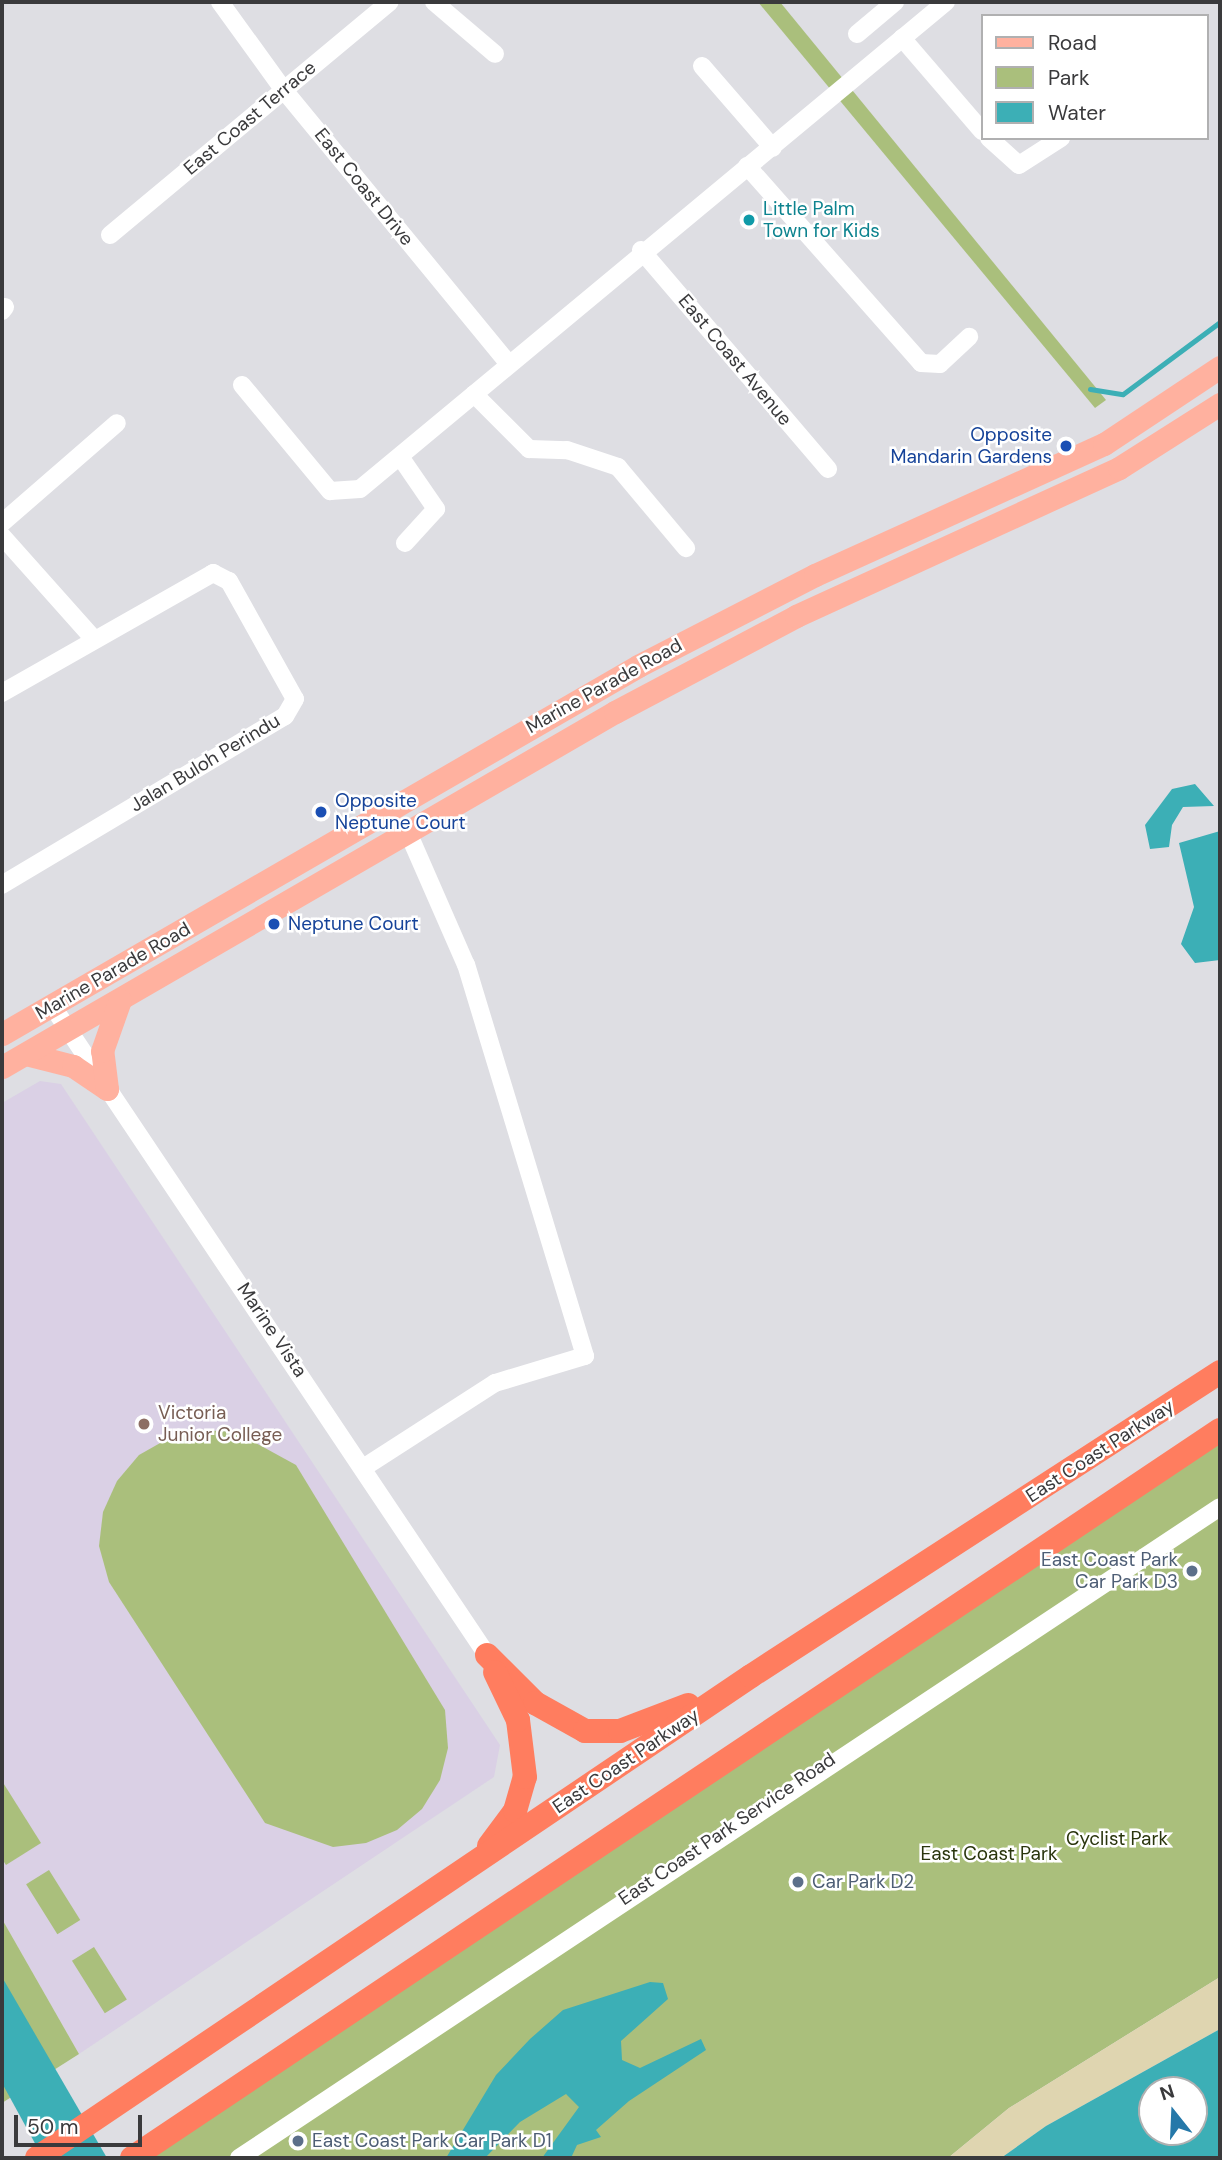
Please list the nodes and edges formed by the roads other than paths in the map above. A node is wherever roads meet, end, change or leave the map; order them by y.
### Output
1 (390, 2) edge
2 (434, 2) edge
3 (895, 2) edge
4 (946, 2) edge
5 (216, 4) edge
6 (857, 34) dead end
7 (902, 38) junction
8 (495, 54) dead end
9 (702, 66) dead end
10 (283, 89) junction
11 (981, 130) edge
12 (991, 140) edge
13 (1058, 140) edge
14 (773, 148) junction
15 (747, 166) junction
16 (110, 235) dead end
17 (641, 250) junction
18 (969, 337) dead end
19 (508, 363) junction
20 (1220, 367) edge
21 (242, 385) dead end
22 (474, 394) junction
23 (1220, 404) edge
24 (117, 423) dead end
25 (401, 458) junction
26 (828, 470) dead end
27 (2, 523) edge
28 (405, 543) dead end
29 (5, 547) edge
30 (686, 548) dead end
31 (93, 638) junction
32 (2, 693) edge
33 (407, 831) junction
34 (2, 885) edge
35 (120, 1000) junction
36 (53, 1007) junction
37 (69, 1031) junction
38 (2, 1034) edge
39 (26, 1054) junction
40 (2, 1067) edge
41 (107, 1089) junction
42 (1220, 1372) edge
43 (1220, 1430) edge
44 (363, 1468) junction
45 (1220, 1507) edge
46 (486, 1656) junction
47 (751, 1676) junction
48 (471, 1867) junction
49 (37, 2158) edge
50 (132, 2158) edge
51 (239, 2158) edge

1 - 10 street, East Coast Terrace
2 - 8 street
3 - 6 street
4 - 7 street
5 - 10 street, East Coast Drive
7 - 11 street
7 - 14 street
9 - 14 street
10 - 16 street, East Coast Terrace
10 - 19 street, East Coast Drive
12 - 13 street
14 - 15 street
15 - 17 street
15 - 18 street
17 - 19 street
17 - 26 street, East Coast Avenue
19 - 22 street
20 - 36 main road, Marine Parade Road
21 - 25 street
22 - 25 street
22 - 30 street
23 - 33 main road, Marine Parade Road
24 - 27 street
25 - 28 street
29 - 31 street
31 - 32 street, Jalan Buloh Perindu
31 - 34 street, Jalan Buloh Perindu
33 - 35 main road, Marine Parade Road
33 - 44 street
35 - 37 main road, Marine Parade Road
35 - 41 main road
36 - 37 street, Marine Vista
36 - 38 main road, Marine Parade Road
37 - 39 main road, Marine Parade Road
37 - 41 street, Marine Vista
39 - 40 main road, Marine Parade Road
39 - 41 main road
41 - 44 street, Marine Vista
42 - 47 highway, East Coast Parkway
43 - 50 highway
44 - 46 street, Marine Vista
45 - 51 street, East Coast Park Service Road
46 - 47 highway
46 - 48 highway
47 - 48 highway, East Coast Parkway
48 - 49 highway, East Coast Parkway

